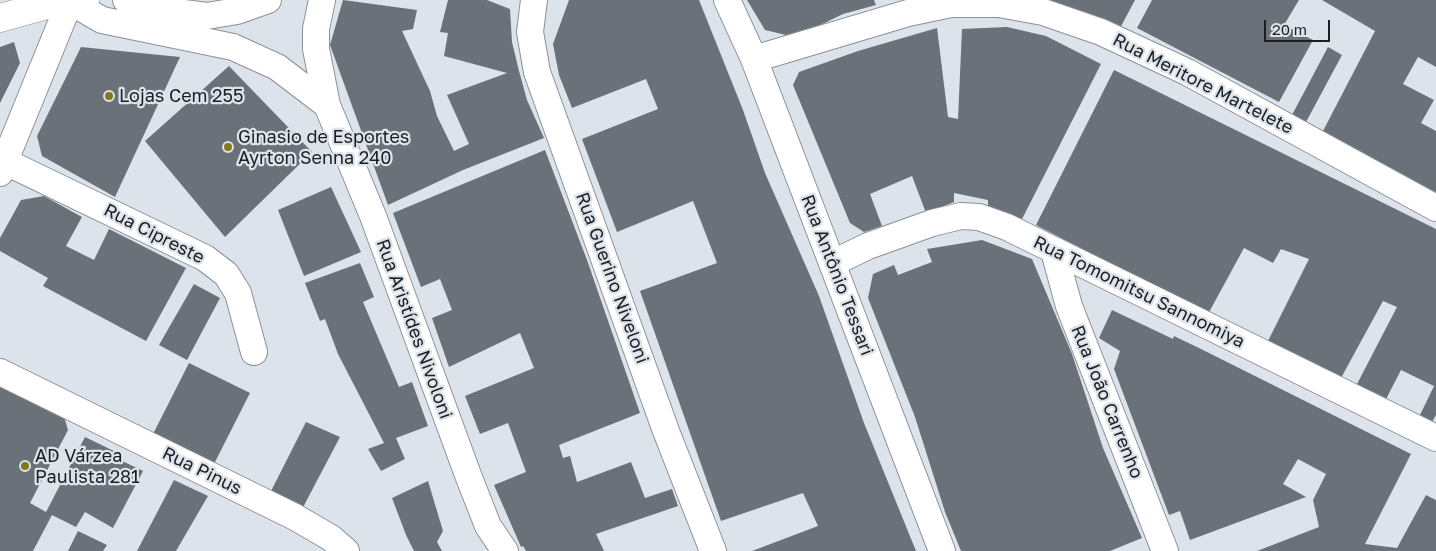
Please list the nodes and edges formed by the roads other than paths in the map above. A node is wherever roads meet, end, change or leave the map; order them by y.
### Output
1 (126, 0) edge
2 (268, 0) edge
3 (322, 0) edge
4 (534, 0) edge
5 (727, 0) edge
6 (62, 3) edge
7 (0, 18) edge
8 (754, 59) junction
9 (327, 105) junction
10 (3, 167) edge
11 (1436, 208) edge
12 (1054, 251) junction
13 (833, 263) junction
14 (254, 352) dead end
15 (0, 372) edge
16 (1436, 438) edge
17 (346, 551) edge
18 (505, 551) edge
19 (713, 551) edge
20 (942, 551) edge
21 (1165, 551) edge

1 - 2 street
3 - 9 street, Rua Aristídes Nivoloni
4 - 19 street, Rua Guerino Niveloni
5 - 8 street, Rua Antônio Tessari
6 - 7 main road
6 - 9 street
6 - 10 street
8 - 11 street, Rua Meritore Martelete
8 - 13 street, Rua Antônio Tessari
9 - 18 street, Rua Aristídes Nivoloni
10 - 14 street, Rua Cipreste
12 - 13 street, Rua Tomomitsu Sannomiya
12 - 16 street, Rua Tomomitsu Sannomiya
12 - 21 street, Rua João Carrenho
13 - 20 street, Rua Antônio Tessari
15 - 17 street, Rua Pinus

